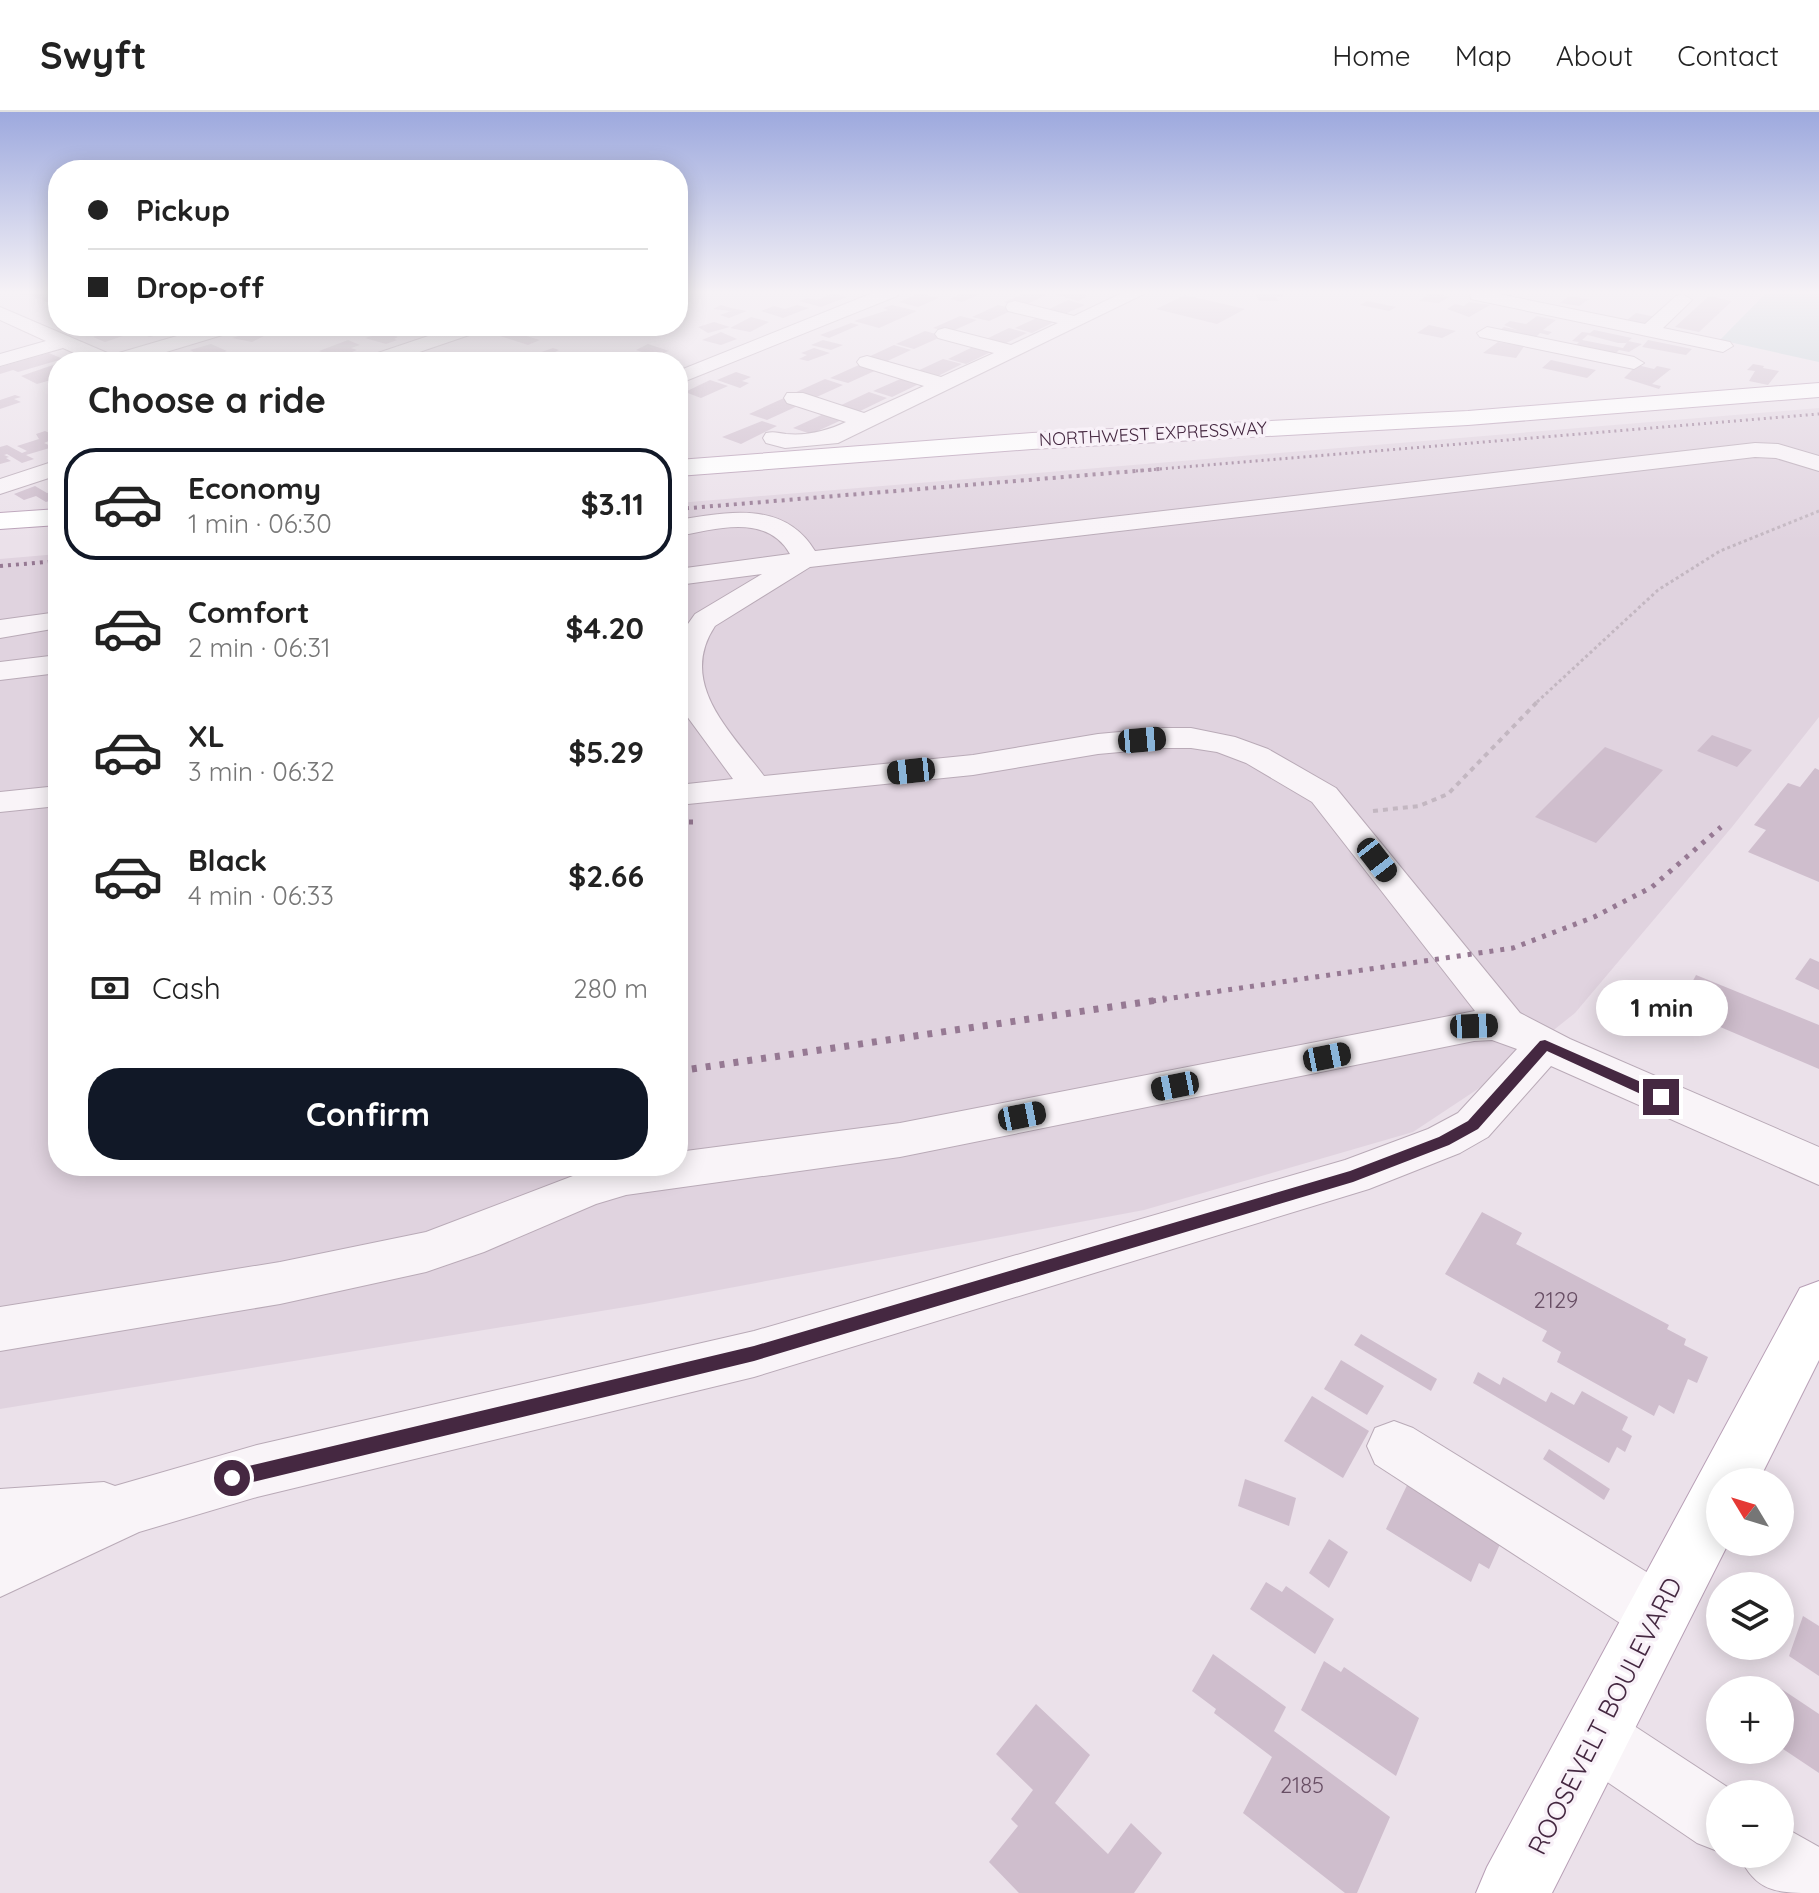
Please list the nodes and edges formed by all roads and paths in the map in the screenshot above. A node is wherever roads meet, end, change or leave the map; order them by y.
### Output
1 (911, 375) edge
2 (960, 375) edge
3 (941, 384) junction
4 (1819, 390) edge
5 (795, 398) dead end
6 (865, 421) junction
7 (774, 438) dead end
8 (1819, 464) edge
9 (688, 467) edge
10 (48, 472) edge
11 (0, 487) edge
12 (1819, 511) edge
13 (48, 518) edge
14 (0, 521) edge
15 (688, 526) edge
16 (806, 558) junction
17 (688, 576) edge
18 (48, 622) edge
19 (0, 629) edge
20 (688, 643) edge
21 (48, 665) edge
22 (0, 671) edge
23 (688, 673) edge
24 (755, 787) junction
25 (688, 794) edge
26 (48, 797) edge
27 (0, 802) edge
28 (1340, 812) junction
29 (1537, 1041) junction
30 (1819, 1167) edge
31 (688, 1169) edge
32 (633, 1176) edge
33 (1819, 1305) edge
34 (0, 1329) edge
35 (1394, 1446) dead end
36 (1734, 1468) edge
37 (131, 1507) junction
38 (0, 1516) edge
39 (1706, 1522) edge
40 (0, 1568) edge
41 (1658, 1613) junction
42 (1594, 1736) junction
43 (1706, 1811) edge
44 (1792, 1868) edge
45 (1819, 1886) edge
46 (1513, 1893) edge

1 - 3 street
2 - 3 street
3 - 6 street
4 - 9 main road, NORTHWEST EXPRESSWAY
5 - 6 street
6 - 7 street
8 - 16 street
10 - 11 street
12 - 28 path
13 - 14 main road
15 - 16 street
16 - 17 street
16 - 20 street
18 - 19 street
21 - 22 street
23 - 24 street
24 - 25 street
24 - 28 street
26 - 27 street
28 - 29 street
29 - 30 street
29 - 31 street
29 - 37 street
32 - 34 street
33 - 36 main road
35 - 41 street
37 - 38 street
37 - 40 street
39 - 41 main road, ROOSEVELT BOULEVARD
41 - 42 main road, ROOSEVELT BOULEVARD
42 - 43 street
42 - 46 main road, ROOSEVELT BOULEVARD
44 - 45 street

